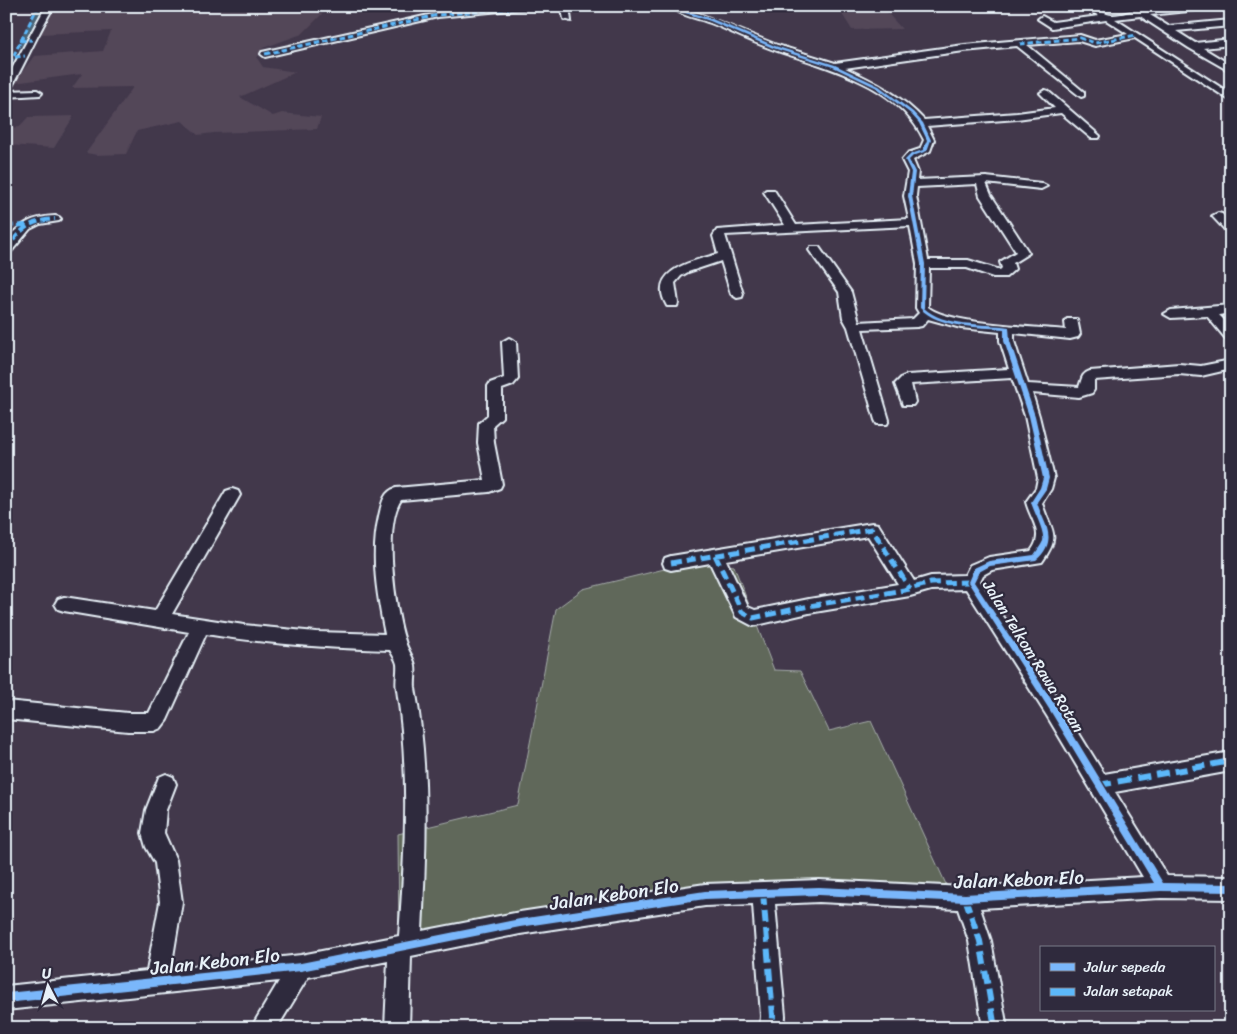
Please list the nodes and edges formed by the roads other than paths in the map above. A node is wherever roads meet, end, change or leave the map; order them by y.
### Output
1 (38, 6) edge
2 (50, 6) edge
3 (533, 6) edge
4 (565, 6) edge
5 (675, 6) edge
6 (1088, 6) edge
7 (1130, 6) edge
8 (1215, 6) edge
9 (472, 9) edge
10 (1140, 13) junction
11 (1105, 17) junction
12 (568, 19) dead end
13 (1042, 19) dead end
14 (1231, 23) edge
15 (1167, 29) junction
16 (1136, 35) junction
17 (26, 41) junction
18 (1231, 42) edge
19 (1020, 44) junction
20 (1195, 46) junction
21 (1157, 50) junction
22 (265, 54) dead end
23 (20, 57) junction
24 (834, 66) junction
25 (1229, 67) edge
26 (6, 71) edge
27 (1231, 85) edge
28 (1214, 87) junction
29 (6, 88) edge
30 (37, 93) dead end
31 (1045, 93) dead end
32 (6, 94) edge
33 (1081, 94) dead end
34 (1231, 98) edge
35 (1062, 110) junction
36 (921, 123) junction
37 (1095, 136) dead end
38 (912, 184) junction
39 (982, 185) dead end
40 (1041, 186) dead end
41 (770, 192) dead end
42 (1218, 216) dead end
43 (55, 219) dead end
44 (915, 222) junction
45 (26, 225) junction
46 (6, 226) edge
47 (793, 229) junction
48 (1231, 230) edge
49 (6, 250) edge
50 (815, 250) dead end
51 (724, 256) junction
52 (923, 264) junction
53 (737, 294) dead end
54 (672, 303) dead end
55 (1231, 309) edge
56 (1210, 312) junction
57 (925, 314) junction
58 (1171, 314) dead end
59 (1072, 322) dead end
60 (855, 327) junction
61 (1007, 328) junction
62 (1231, 336) edge
63 (509, 342) dead end
64 (1231, 364) edge
65 (1018, 373) junction
66 (1024, 388) junction
67 (908, 402) dead end
68 (882, 420) dead end
69 (232, 494) dead end
70 (715, 555) junction
71 (671, 562) dead end
72 (971, 582) junction
73 (910, 589) junction
74 (64, 604) dead end
75 (160, 619) junction
76 (201, 625) junction
77 (396, 642) junction
78 (6, 710) edge
79 (1231, 761) edge
80 (166, 784) dead end
81 (1099, 785) junction
82 (1161, 888) junction
83 (1231, 888) edge
84 (763, 892) junction
85 (965, 898) junction
86 (405, 946) junction
87 (301, 967) junction
88 (157, 983) junction
89 (6, 998) edge
90 (263, 1028) edge
91 (397, 1028) edge
92 (772, 1028) edge
93 (995, 1028) edge

1 - 17 street
2 - 17 street
3 - 9 street
4 - 12 street
5 - 24 street
6 - 11 street
7 - 10 street
8 - 10 street
9 - 22 street
10 - 11 street
10 - 15 street
11 - 13 street
11 - 16 street
14 - 15 street
15 - 20 street
16 - 19 street
16 - 21 street
17 - 23 street
18 - 20 street
19 - 24 street
19 - 33 street
20 - 21 street
20 - 25 street
21 - 28 street
23 - 26 street
23 - 29 street
24 - 36 street
27 - 28 street
28 - 34 street
30 - 32 street
31 - 35 street
35 - 36 street
35 - 37 street
36 - 38 street
38 - 40 street
38 - 44 street
39 - 52 street
41 - 47 street
42 - 48 street
43 - 45 street
44 - 47 street
44 - 52 street
45 - 46 street
45 - 49 street
47 - 51 street
50 - 60 street
51 - 53 street
51 - 54 street
52 - 57 street
55 - 56 street
56 - 58 street
56 - 62 street
57 - 60 street
57 - 61 street
59 - 61 street
60 - 68 street
61 - 65 street, Jalan Telkom Rawa Rotan
63 - 77 street
64 - 66 street
65 - 66 street, Jalan Telkom Rawa Rotan
65 - 67 street
66 - 72 street, Jalan Telkom Rawa Rotan
69 - 75 street
70 - 71 street
70 - 73 street
70 - 73 street
72 - 73 street
72 - 81 street, Jalan Telkom Rawa Rotan
74 - 75 street
75 - 76 street
76 - 77 street
76 - 78 street
77 - 86 street
79 - 81 street
80 - 88 street
81 - 82 street, Jalan Telkom Rawa Rotan
82 - 83 street, Jalan Kebon Elo
82 - 85 street, Jalan Kebon Elo
84 - 85 street, Jalan Kebon Elo
84 - 86 street, Jalan Kebon Elo
84 - 92 street
85 - 93 street
86 - 87 street, Jalan Kebon Elo
86 - 91 street
87 - 88 street, Jalan Kebon Elo
87 - 90 street
88 - 89 street, Jalan Kebon Elo

